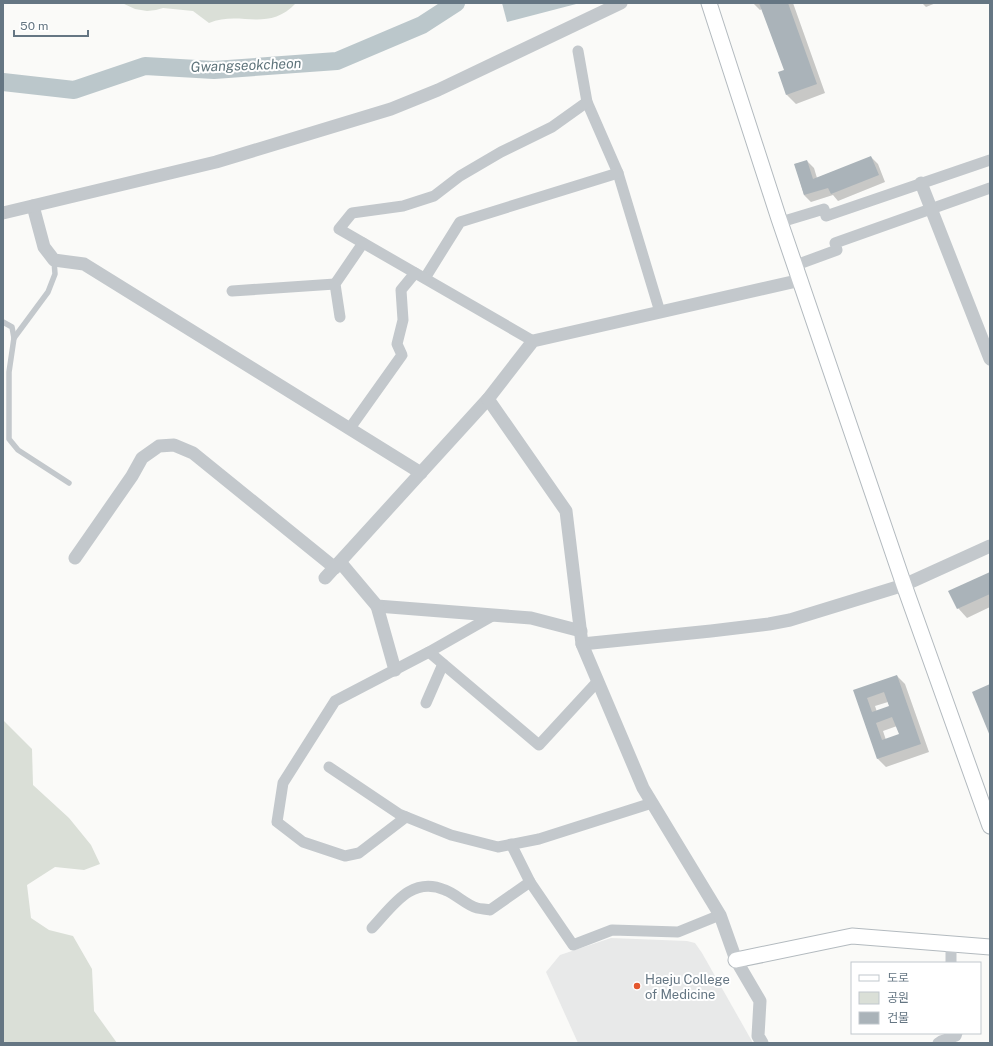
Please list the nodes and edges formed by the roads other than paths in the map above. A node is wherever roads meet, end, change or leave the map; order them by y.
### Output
1 (621, 3) edge
2 (709, 3) edge
3 (578, 51) dead end
4 (587, 102) junction
5 (990, 160) edge
6 (618, 173) junction
7 (921, 183) junction
8 (990, 188) edge
9 (33, 206) junction
10 (930, 209) junction
11 (3, 214) edge
12 (781, 222) junction
13 (363, 243) junction
14 (54, 260) junction
15 (796, 265) junction
16 (415, 273) junction
17 (425, 278) junction
18 (801, 280) junction
19 (335, 284) junction
20 (232, 291) dead end
21 (660, 312) junction
22 (340, 317) dead end
23 (3, 322) edge
24 (14, 338) junction
25 (533, 341) junction
26 (990, 359) edge
27 (488, 399) junction
28 (350, 428) junction
29 (421, 472) junction
30 (69, 483) dead end
31 (990, 546) edge
32 (75, 558) dead end
33 (337, 565) junction
34 (325, 578) dead end
35 (904, 585) junction
36 (377, 606) junction
37 (494, 615) junction
38 (581, 631) junction
39 (582, 644) junction
40 (429, 652) junction
41 (443, 664) junction
42 (395, 670) junction
43 (598, 681) junction
44 (426, 703) dead end
45 (330, 767) dead end
46 (652, 803) junction
47 (406, 817) junction
48 (990, 826) edge
49 (511, 844) junction
50 (530, 882) junction
51 (720, 915) junction
52 (372, 928) dead end
53 (951, 943) junction
54 (990, 947) edge
55 (736, 960) junction
56 (951, 962) edge
57 (957, 1034) edge
58 (762, 1043) edge
59 (938, 1043) edge

1 - 9 street
2 - 12 main road
3 - 4 street
4 - 6 street
4 - 13 street
5 - 7 street
6 - 17 street
6 - 21 street
7 - 10 street
7 - 12 street
8 - 10 street
9 - 11 street
9 - 14 street
10 - 15 street
10 - 26 street
12 - 15 main road
13 - 16 street
13 - 19 street
14 - 24 lane
14 - 28 street
15 - 18 main road
16 - 17 street
16 - 28 street
17 - 25 street
18 - 21 street
18 - 35 main road
19 - 20 street
19 - 22 street
21 - 25 street
23 - 24 lane
24 - 30 lane
25 - 27 street
27 - 29 street
27 - 38 street
28 - 29 street
29 - 33 street
31 - 35 street
32 - 33 street
33 - 34 street
33 - 36 street
35 - 39 street
35 - 48 main road
36 - 37 street
36 - 42 street
37 - 38 street
37 - 40 street
38 - 39 street
39 - 43 street
40 - 41 street
40 - 42 street
41 - 43 street
41 - 44 street
42 - 47 street
43 - 46 street
45 - 47 street
46 - 49 street
46 - 51 street
47 - 49 street
49 - 50 street
50 - 51 street
50 - 52 street
51 - 55 street
53 - 54 main road
53 - 55 main road
53 - 56 street
55 - 58 street
57 - 59 street

